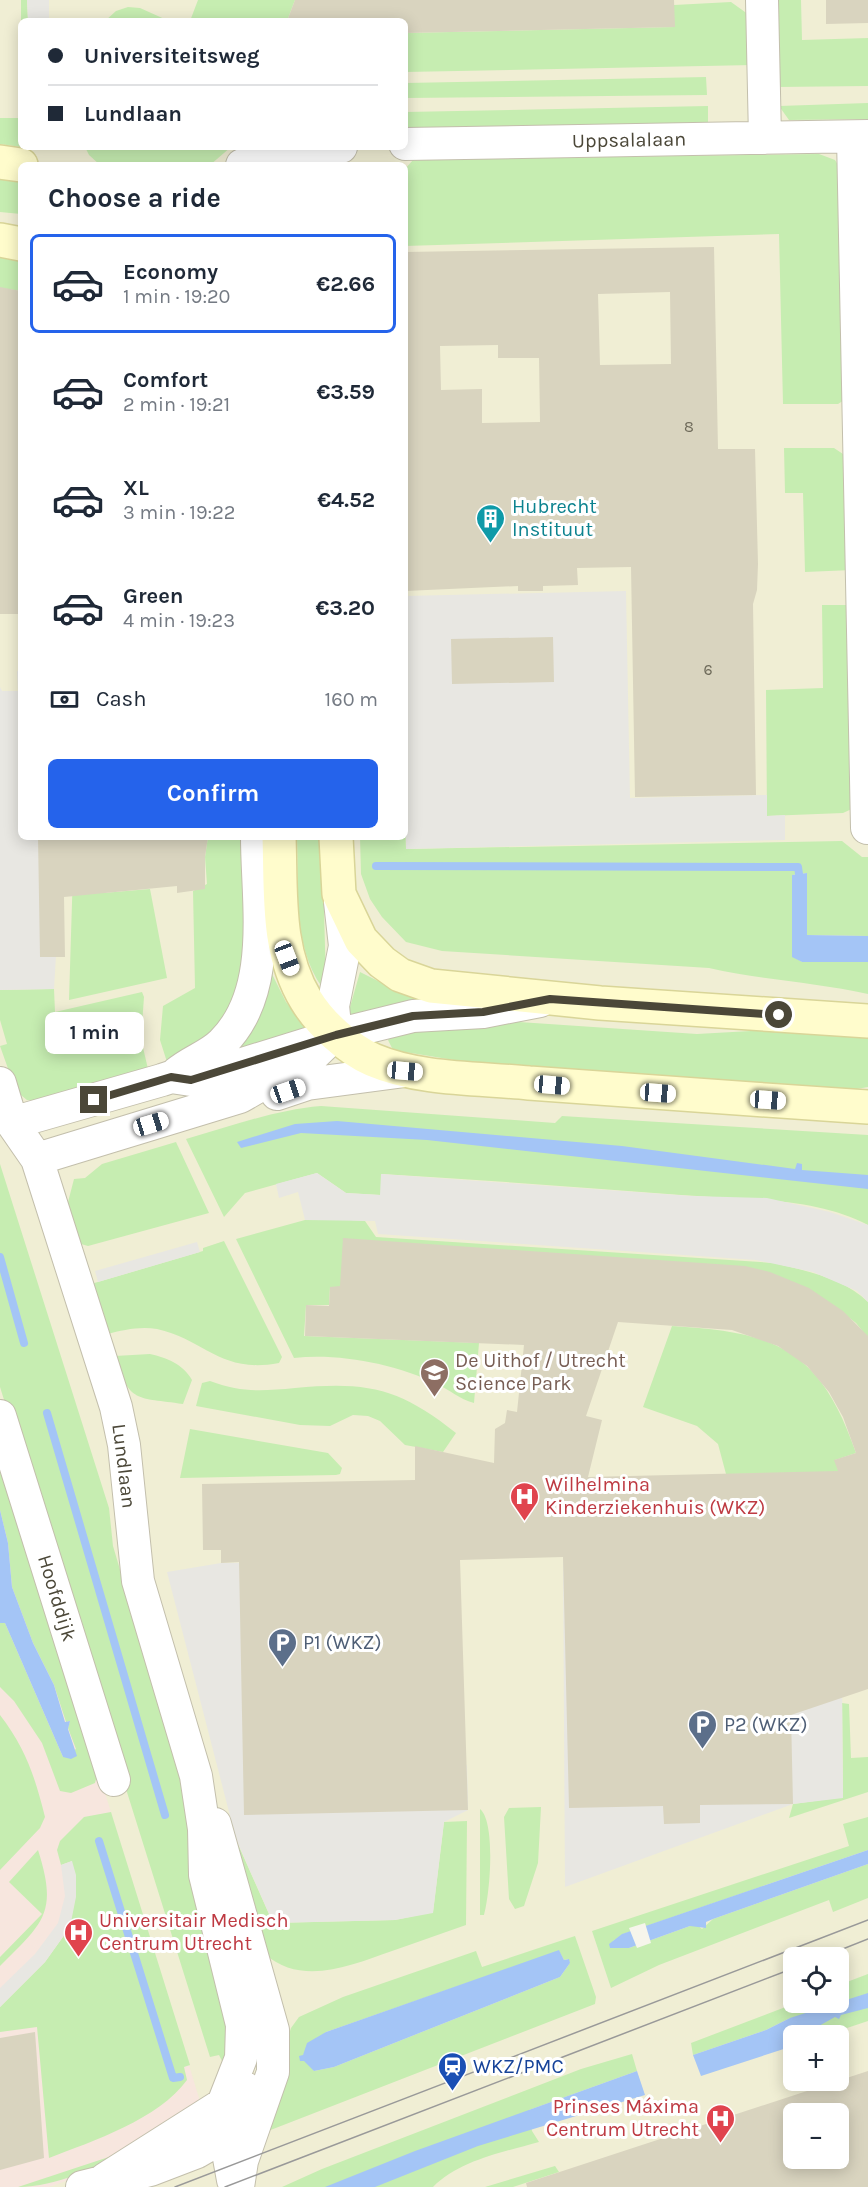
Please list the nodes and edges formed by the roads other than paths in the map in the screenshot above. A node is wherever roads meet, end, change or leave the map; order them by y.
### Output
1 (762, 0) edge
2 (861, 136) edge
3 (765, 138) junction
4 (408, 144) edge
5 (292, 150) edge
6 (0, 162) edge
7 (255, 162) edge
8 (18, 165) edge
9 (0, 240) edge
10 (18, 243) edge
11 (867, 828) edge
12 (257, 840) edge
13 (279, 840) edge
14 (336, 840) edge
15 (339, 894) junction
16 (550, 999) junction
17 (868, 1021) edge
18 (336, 1035) junction
19 (405, 1071) junction
20 (171, 1077) junction
21 (0, 1083) edge
22 (240, 1097) junction
23 (868, 1107) edge
24 (12, 1123) junction
25 (37, 1159) junction
26 (0, 1416) edge
27 (196, 1776) junction
28 (114, 1780) dead end
29 (204, 1829) junction
30 (259, 1995) junction
31 (255, 2119) junction
32 (225, 2136) junction
33 (193, 2138) junction
34 (93, 2183) edge
35 (237, 2185) edge

1 - 3 street
2 - 3 street, Uppsalalaan
2 - 11 street, Uppsalalaan
3 - 4 street, Uppsalalaan
5 - 7 street
6 - 8 main road
9 - 10 main road
12 - 20 street
13 - 18 main road
14 - 15 main road
15 - 16 main road
15 - 18 street
16 - 17 main road
16 - 18 street
18 - 19 main road
18 - 20 street
18 - 22 street
19 - 22 street
19 - 23 main road
20 - 24 street
21 - 24 street, Lundlaan
22 - 25 street
24 - 25 street, Lundlaan
25 - 27 street, Lundlaan
26 - 28 street, Hoofddijk
27 - 29 street, Lundlaan
27 - 30 street, Lundlaan
29 - 30 street, Lundlaan
29 - 33 street, Lundlaan
30 - 31 street, Lundlaan
30 - 32 street, Lundlaan
31 - 32 street
31 - 35 street
32 - 33 street
32 - 35 street
33 - 34 street

